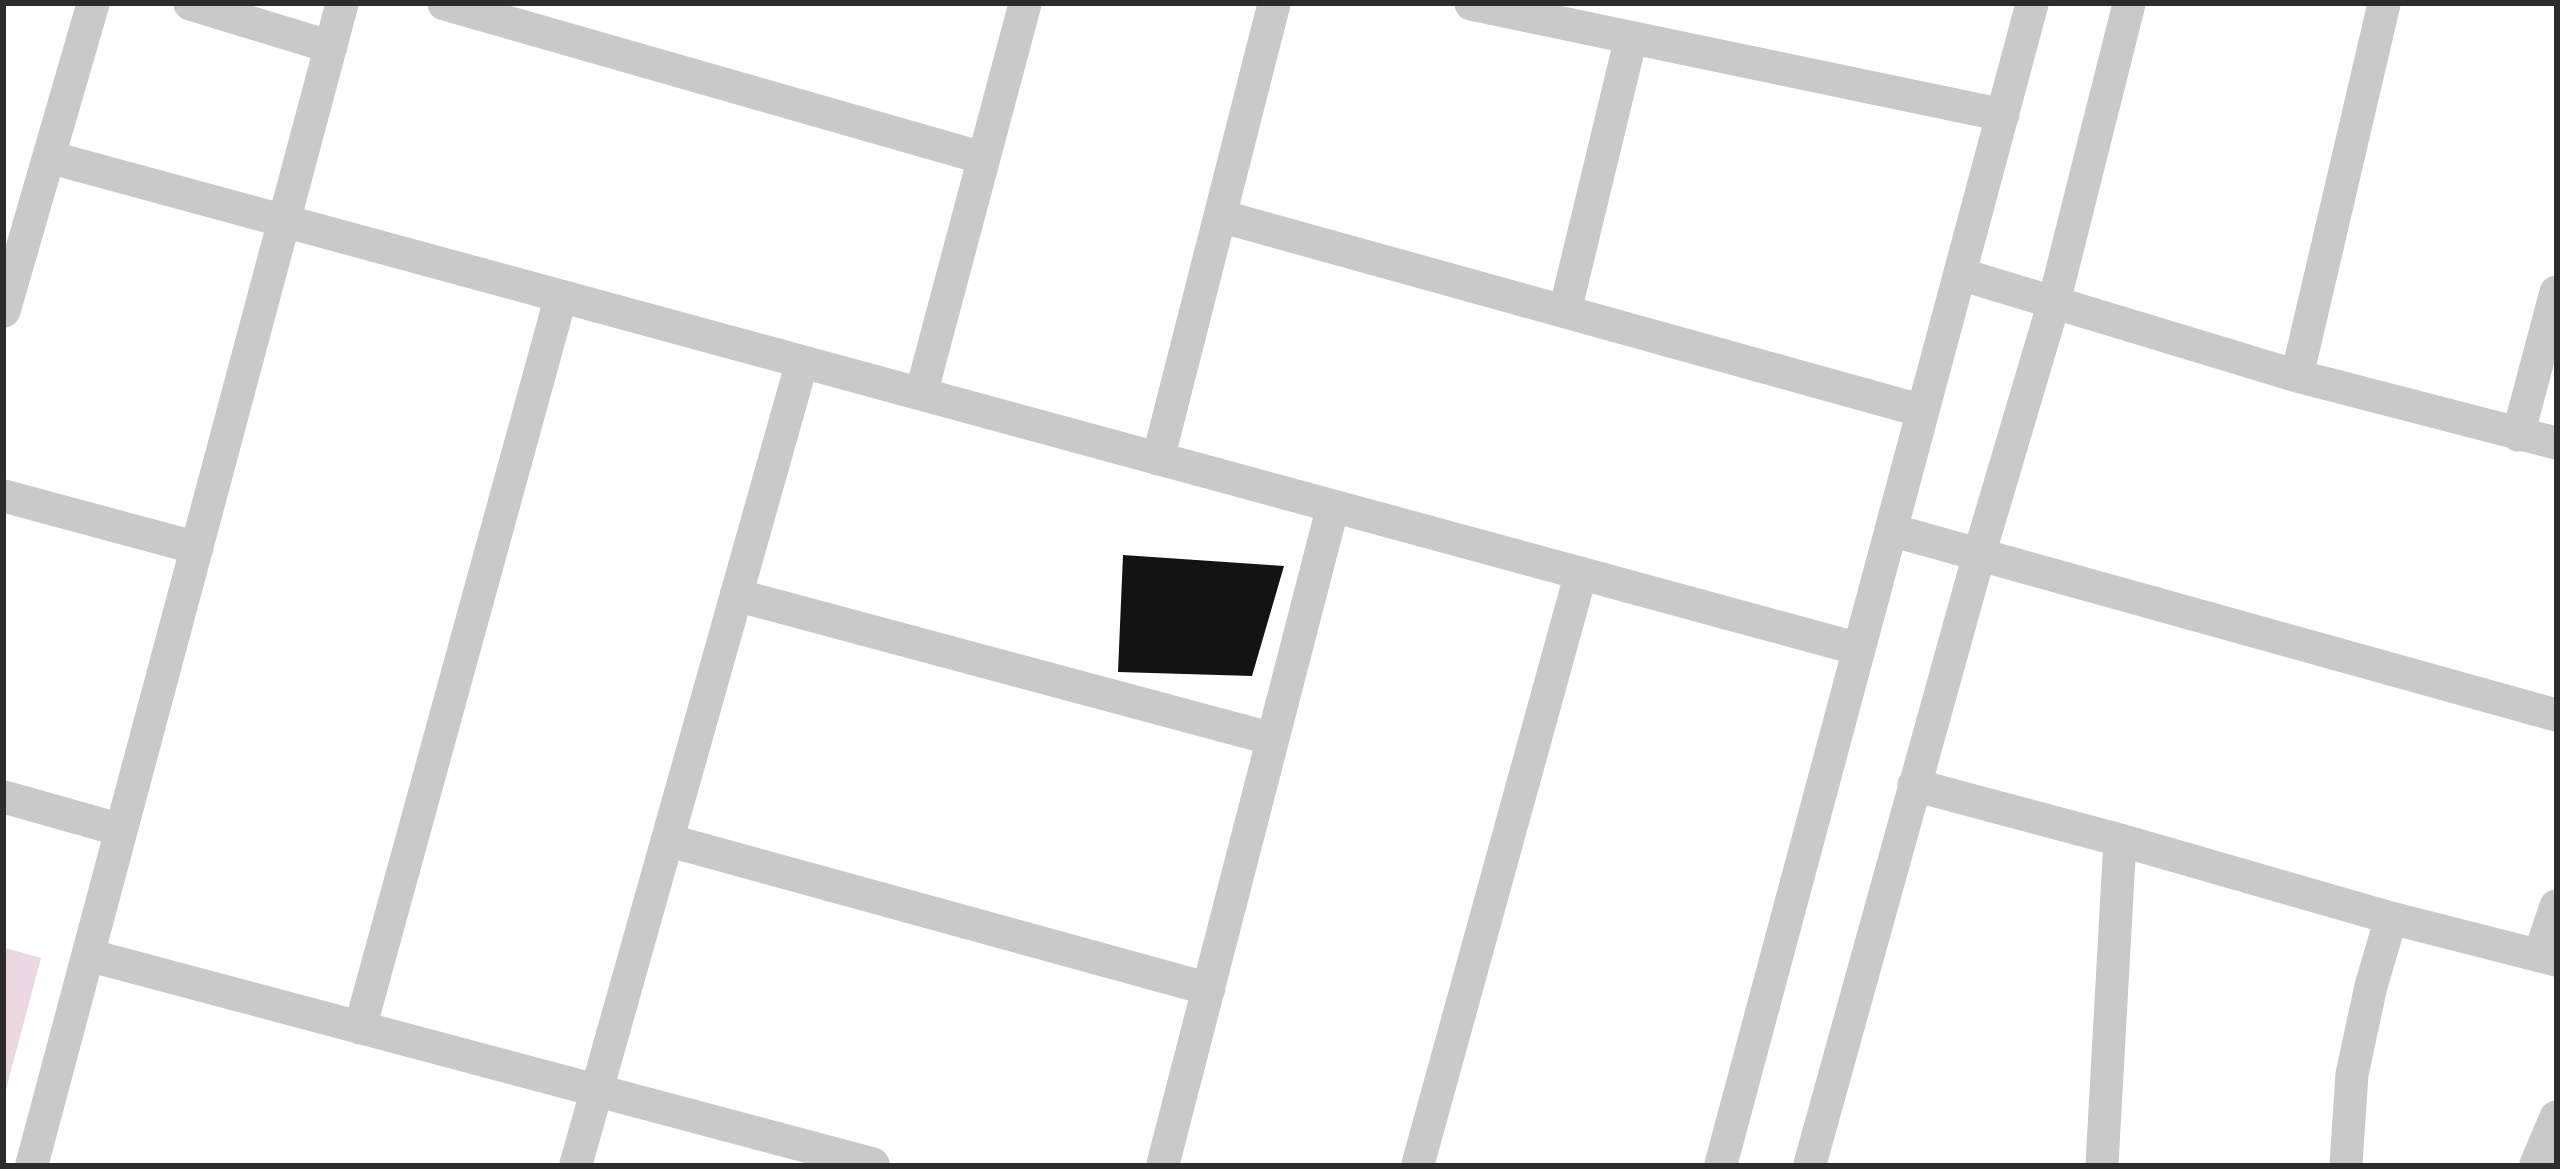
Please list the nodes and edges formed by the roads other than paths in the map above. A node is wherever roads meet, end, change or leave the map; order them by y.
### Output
1 (93, 4) edge
2 (190, 4) edge
3 (342, 4) edge
4 (444, 4) edge
5 (1025, 4) edge
6 (1274, 4) edge
7 (1472, 4) edge
8 (2032, 4) edge
9 (2129, 4) edge
10 (2384, 4) edge
11 (1630, 38) junction
12 (331, 47) junction
13 (2002, 115) junction
14 (49, 157) junction
15 (983, 159) junction
16 (1220, 216) junction
17 (284, 221) junction
18 (1960, 274) junction
19 (2556, 292) edge
20 (561, 296) junction
21 (2054, 302) junction
22 (4, 311) edge
23 (1564, 311) junction
24 (802, 362) junction
25 (2297, 376) junction
26 (921, 394) junction
27 (1923, 411) junction
28 (2518, 435) junction
29 (2556, 443) edge
30 (1158, 459) junction
31 (4, 496) edge
32 (1333, 506) junction
33 (1891, 530) junction
34 (197, 548) junction
35 (1979, 555) junction
36 (1581, 573) junction
37 (736, 595) junction
38 (1859, 649) junction
39 (2556, 715) edge
40 (1273, 739) junction
41 (1914, 785) junction
42 (4, 797) edge
43 (121, 830) junction
44 (667, 840) junction
45 (2120, 840) junction
46 (2556, 906) edge
47 (2391, 918) junction
48 (88, 955) junction
49 (2548, 958) edge
50 (1209, 989) junction
51 (360, 1028) junction
52 (596, 1090) junction
53 (2556, 1117) edge
54 (32, 1164) edge
55 (576, 1164) edge
56 (873, 1164) edge
57 (1163, 1164) edge
58 (1418, 1164) edge
59 (1720, 1164) edge
60 (1810, 1164) edge
61 (2102, 1164) edge
62 (2346, 1164) edge
63 (2536, 1164) edge

1 - 14 street
2 - 12 street
3 - 12 street
4 - 15 street
5 - 15 street
6 - 16 street
7 - 11 street
8 - 13 street
9 - 21 street
10 - 25 street
11 - 13 street
11 - 23 street
12 - 17 street
13 - 18 street
14 - 17 street
14 - 22 street
15 - 26 street
16 - 23 street
16 - 30 street
17 - 20 street
17 - 34 street
18 - 21 street
18 - 27 street
19 - 28 street
20 - 24 street
20 - 51 street
21 - 25 street
21 - 35 street
23 - 27 street
24 - 26 street
24 - 37 street
25 - 28 street
26 - 30 street
27 - 33 street
28 - 29 street
30 - 32 street
31 - 34 street
32 - 36 street
32 - 40 street
33 - 35 street
33 - 38 street
34 - 43 street
35 - 39 street
35 - 41 street
36 - 38 street
36 - 58 street
37 - 40 street
37 - 44 street
38 - 59 street
40 - 50 street
41 - 45 street
41 - 60 street
42 - 43 street
43 - 48 street
44 - 50 street
44 - 52 street
45 - 47 street
45 - 61 street
46 - 49 street
47 - 49 street
47 - 62 street
48 - 51 street
48 - 54 street
50 - 57 street
51 - 52 street
52 - 55 street
52 - 56 street
53 - 63 street

